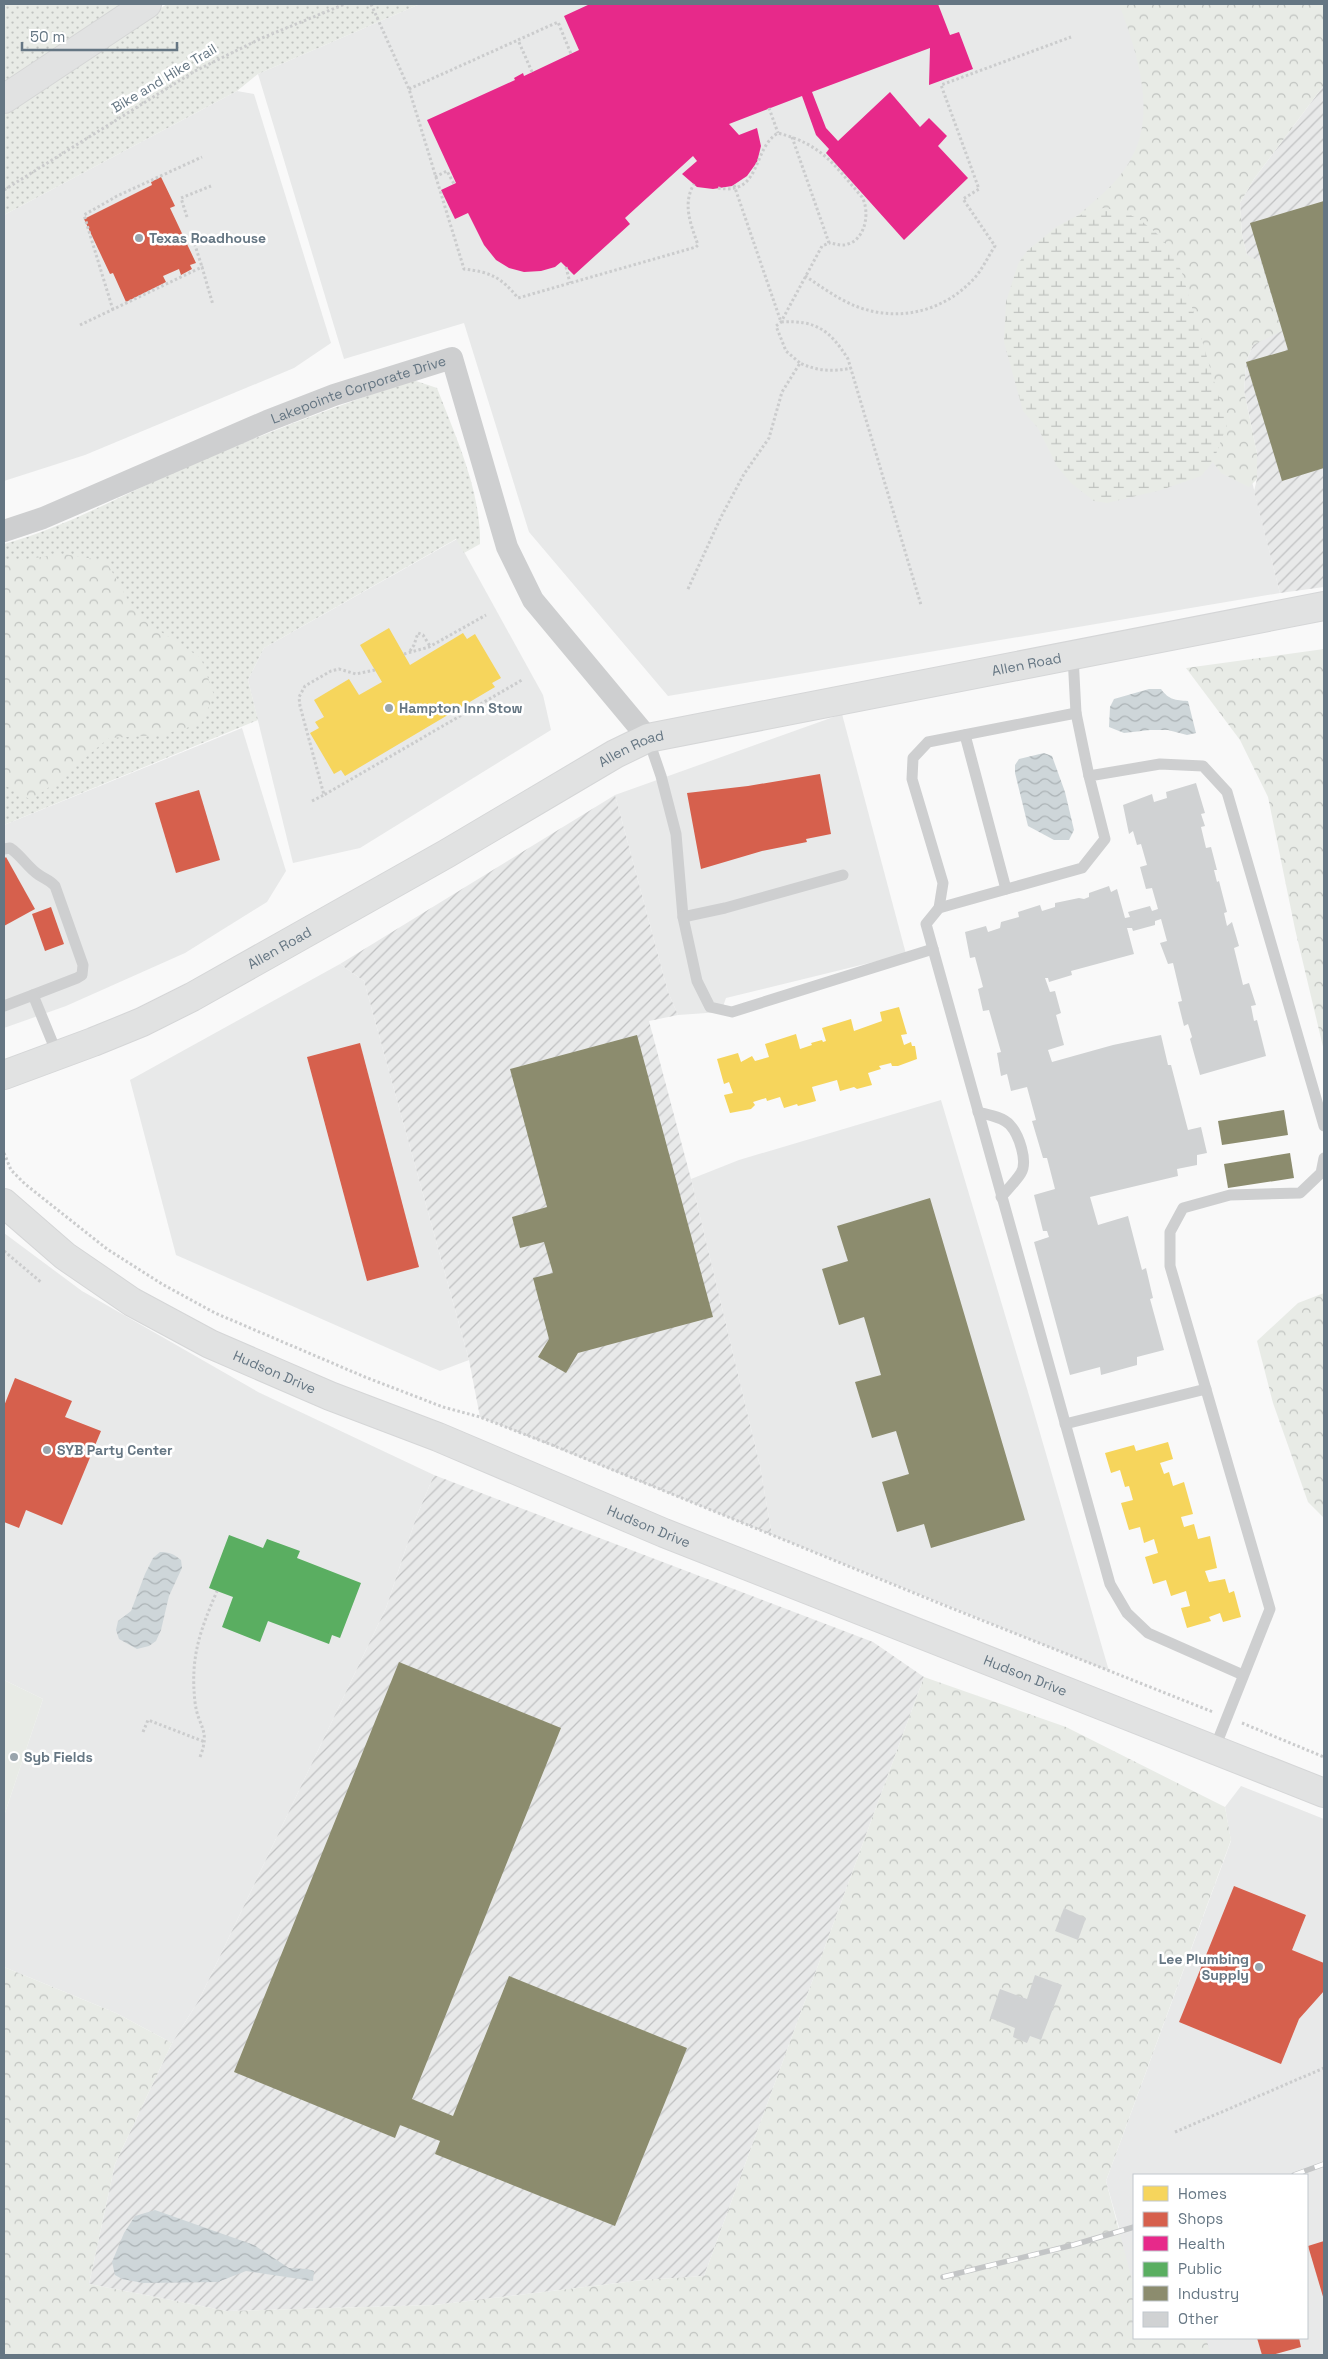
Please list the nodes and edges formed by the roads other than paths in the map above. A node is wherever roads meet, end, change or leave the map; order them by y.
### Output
1 (147, 4) edge
2 (4, 99) edge
3 (4, 531) edge
4 (1324, 606) edge
5 (1073, 654) junction
6 (1076, 712) junction
7 (965, 735) junction
8 (648, 738) junction
9 (1089, 776) junction
10 (4, 849) edge
11 (843, 875) dead end
12 (1006, 889) junction
13 (939, 908) junction
14 (683, 917) junction
15 (933, 949) junction
16 (33, 995) junction
17 (4, 1006) edge
18 (58, 1056) junction
19 (4, 1075) edge
20 (978, 1112) junction
21 (1324, 1126) edge
22 (1324, 1158) edge
23 (1002, 1197) junction
24 (4, 1203) edge
25 (1206, 1389) junction
26 (1065, 1424) junction
27 (1243, 1675) junction
28 (1214, 1750) junction
29 (1324, 1793) edge

1 - 2 main road
3 - 8 street, Lakepointe Corporate Drive
4 - 5 main road, Allen Road
5 - 6 lane
5 - 8 main road, Allen Road
6 - 7 lane
6 - 9 lane
7 - 12 lane
7 - 13 lane
8 - 14 lane
8 - 18 main road, Allen Road
9 - 12 lane
9 - 21 lane
10 - 16 lane
11 - 14 lane
12 - 13 lane
13 - 15 lane
14 - 15 lane
15 - 20 lane
16 - 17 lane
16 - 18 lane
18 - 19 main road, Allen Road
20 - 23 lane
20 - 23 lane
22 - 25 lane
23 - 26 lane
24 - 28 main road, Hudson Drive
25 - 26 lane
25 - 27 lane
26 - 27 lane
27 - 28 lane
28 - 29 main road, Hudson Drive

